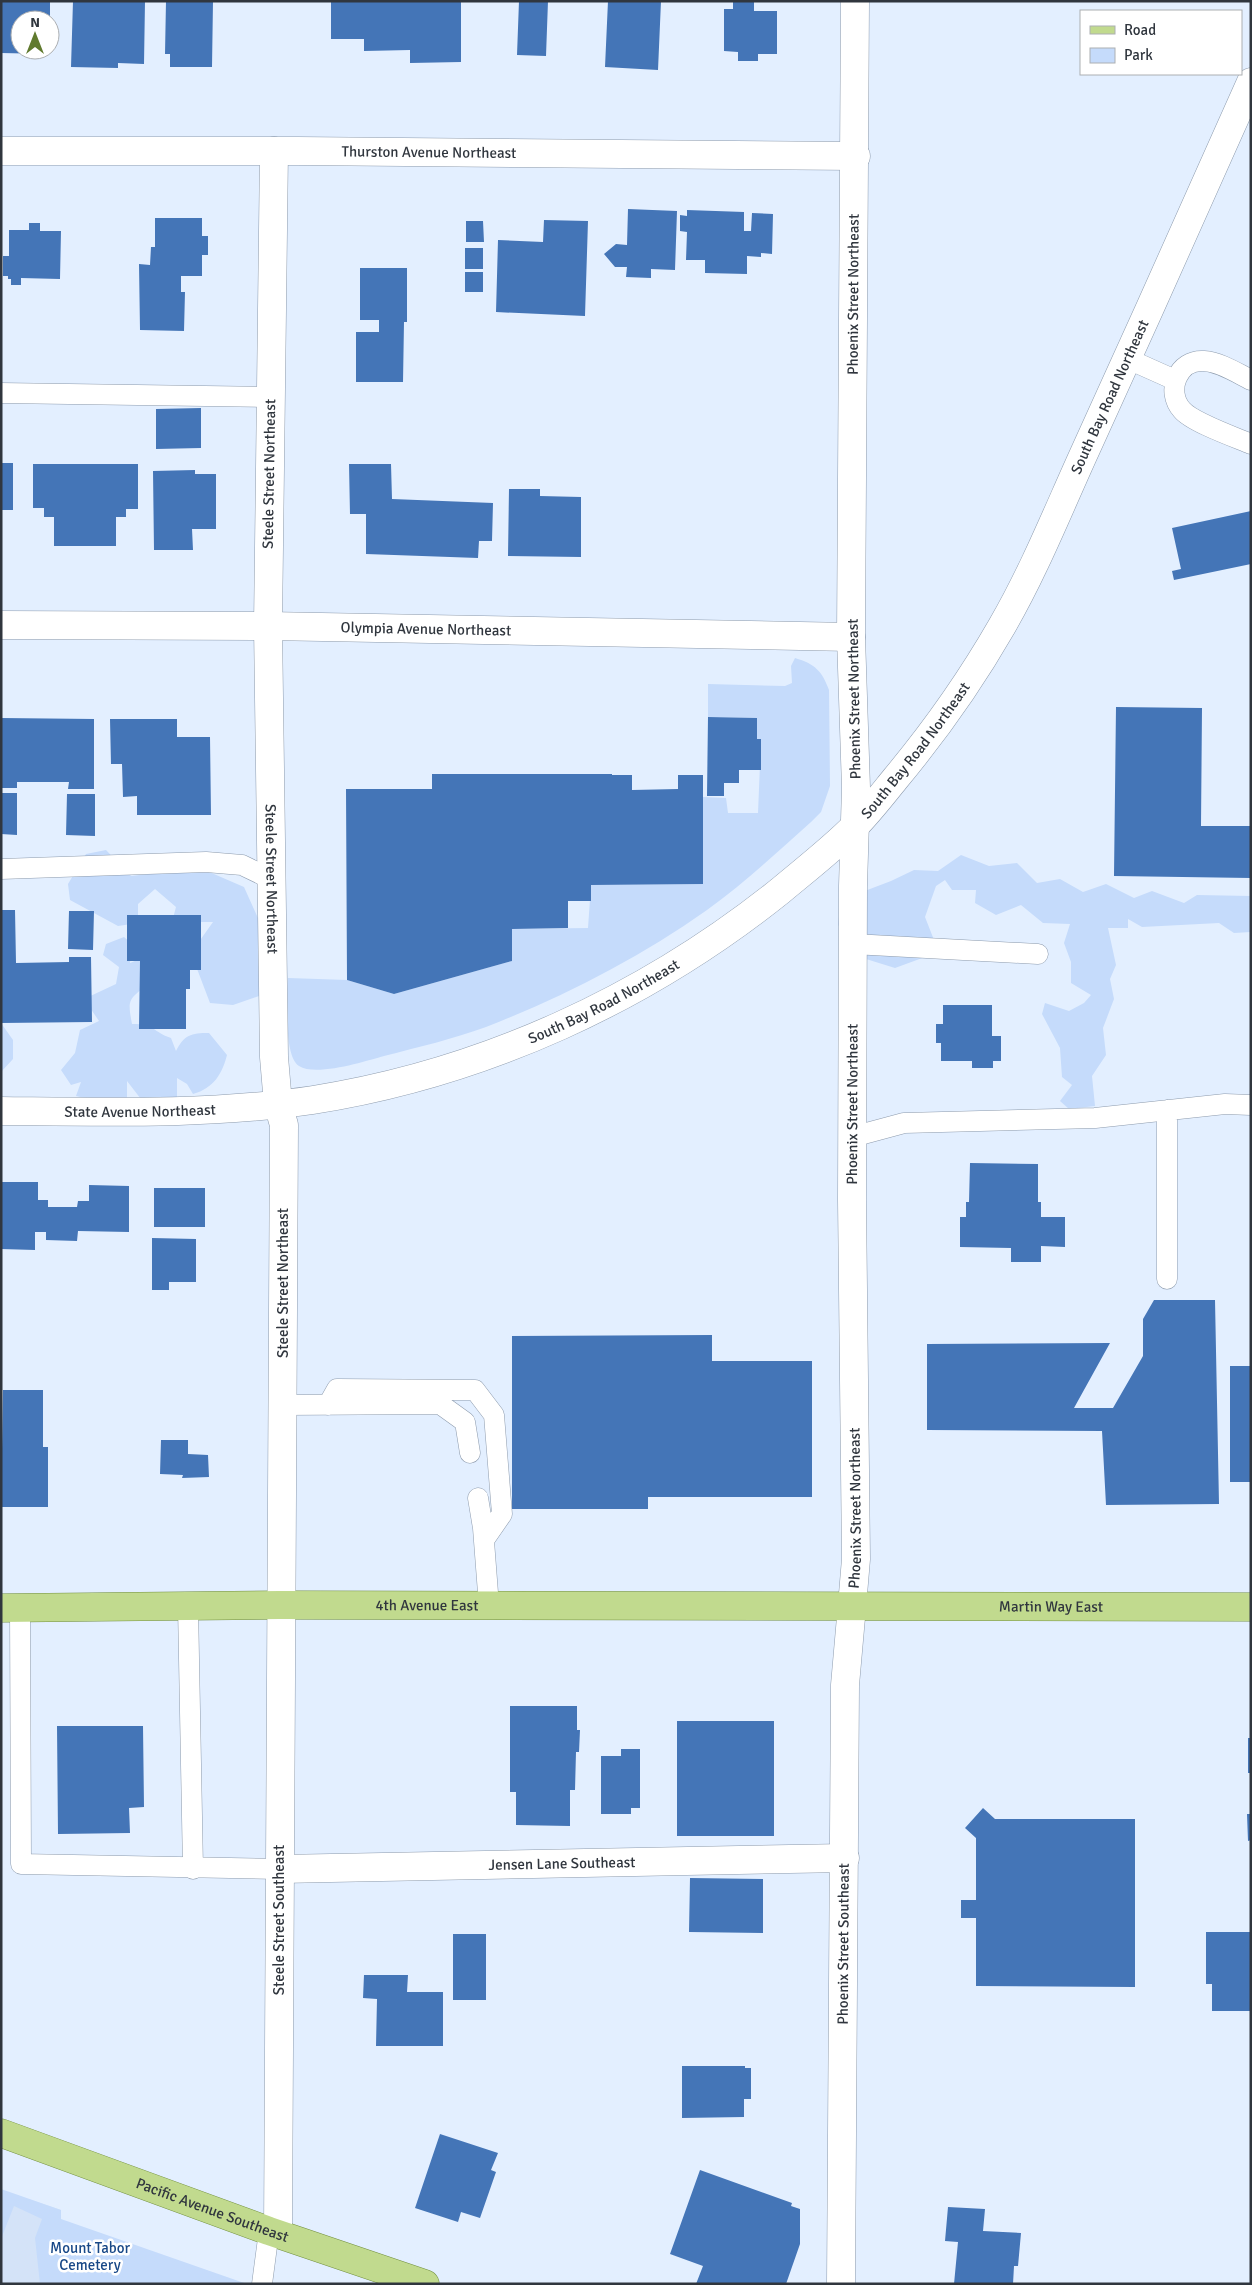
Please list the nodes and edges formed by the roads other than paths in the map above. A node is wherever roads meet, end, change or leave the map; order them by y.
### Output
1 (855, 1) edge
2 (1251, 82) edge
3 (1, 151) edge
4 (274, 151) junction
5 (856, 156) junction
6 (1128, 359) junction
7 (1175, 380) junction
8 (1251, 380) edge
9 (1, 393) edge
10 (270, 398) junction
11 (1251, 444) edge
12 (1, 625) edge
13 (268, 626) junction
14 (851, 637) junction
15 (856, 825) junction
16 (1, 869) edge
17 (271, 879) junction
18 (853, 944) junction
19 (1038, 954) dead end
20 (278, 1104) junction
21 (1251, 1105) edge
22 (1167, 1110) junction
23 (1, 1111) edge
24 (852, 1137) junction
25 (1166, 1279) dead end
26 (282, 1405) junction
27 (328, 1405) junction
28 (470, 1453) dead end
29 (478, 1498) dead end
30 (484, 1540) junction
31 (280, 1605) junction
32 (188, 1606) junction
33 (488, 1606) junction
34 (852, 1606) junction
35 (11, 1608) edge
36 (1251, 1608) edge
37 (845, 1858) junction
38 (193, 1869) junction
39 (280, 1869) junction
40 (1, 2133) edge
41 (274, 2233) junction
42 (262, 2284) edge
43 (425, 2284) edge
44 (841, 2284) edge

1 - 5 street, Phoenix Street Northeast
2 - 6 street, South Bay Road Northeast
3 - 4 street, Thurston Avenue Northeast
4 - 5 street, Thurston Avenue Northeast
4 - 10 street, Steele Street Northeast
5 - 14 street, Phoenix Street Northeast
6 - 7 lane
6 - 15 street, South Bay Road Northeast
7 - 8 lane
7 - 11 lane
9 - 10 lane
10 - 13 street, Steele Street Northeast
12 - 13 street, Olympia Avenue Northeast
13 - 14 street, Olympia Avenue Northeast
13 - 17 street, Steele Street Northeast
14 - 15 street, Phoenix Street Northeast
15 - 18 street, Phoenix Street Northeast
15 - 20 street, South Bay Road Northeast
16 - 17 lane
17 - 20 street, Steele Street Northeast
18 - 19 lane
18 - 24 street, Phoenix Street Northeast
20 - 23 street, State Avenue Northeast
20 - 26 street, Steele Street Northeast
21 - 22 lane
22 - 24 lane
22 - 25 lane
24 - 34 street, Phoenix Street Northeast
26 - 27 lane
26 - 31 street, Steele Street Northeast
27 - 28 lane
27 - 30 lane
29 - 30 lane
30 - 33 lane
31 - 32 main road, 4th Avenue East
31 - 33 main road, 4th Avenue East
31 - 39 street, Steele Street Southeast
32 - 35 main road, 4th Avenue East
32 - 38 lane
33 - 34 main road, 4th Avenue East
34 - 36 main road, Martin Way East
34 - 37 street, Phoenix Street Southeast
35 - 38 lane
37 - 39 street, Jensen Lane Southeast
37 - 44 street, Phoenix Street Southeast
38 - 39 lane
39 - 41 street, Steele Street Southeast
40 - 41 main road, Pacific Avenue Southeast
41 - 42 lane
41 - 43 main road, Pacific Avenue Southeast

